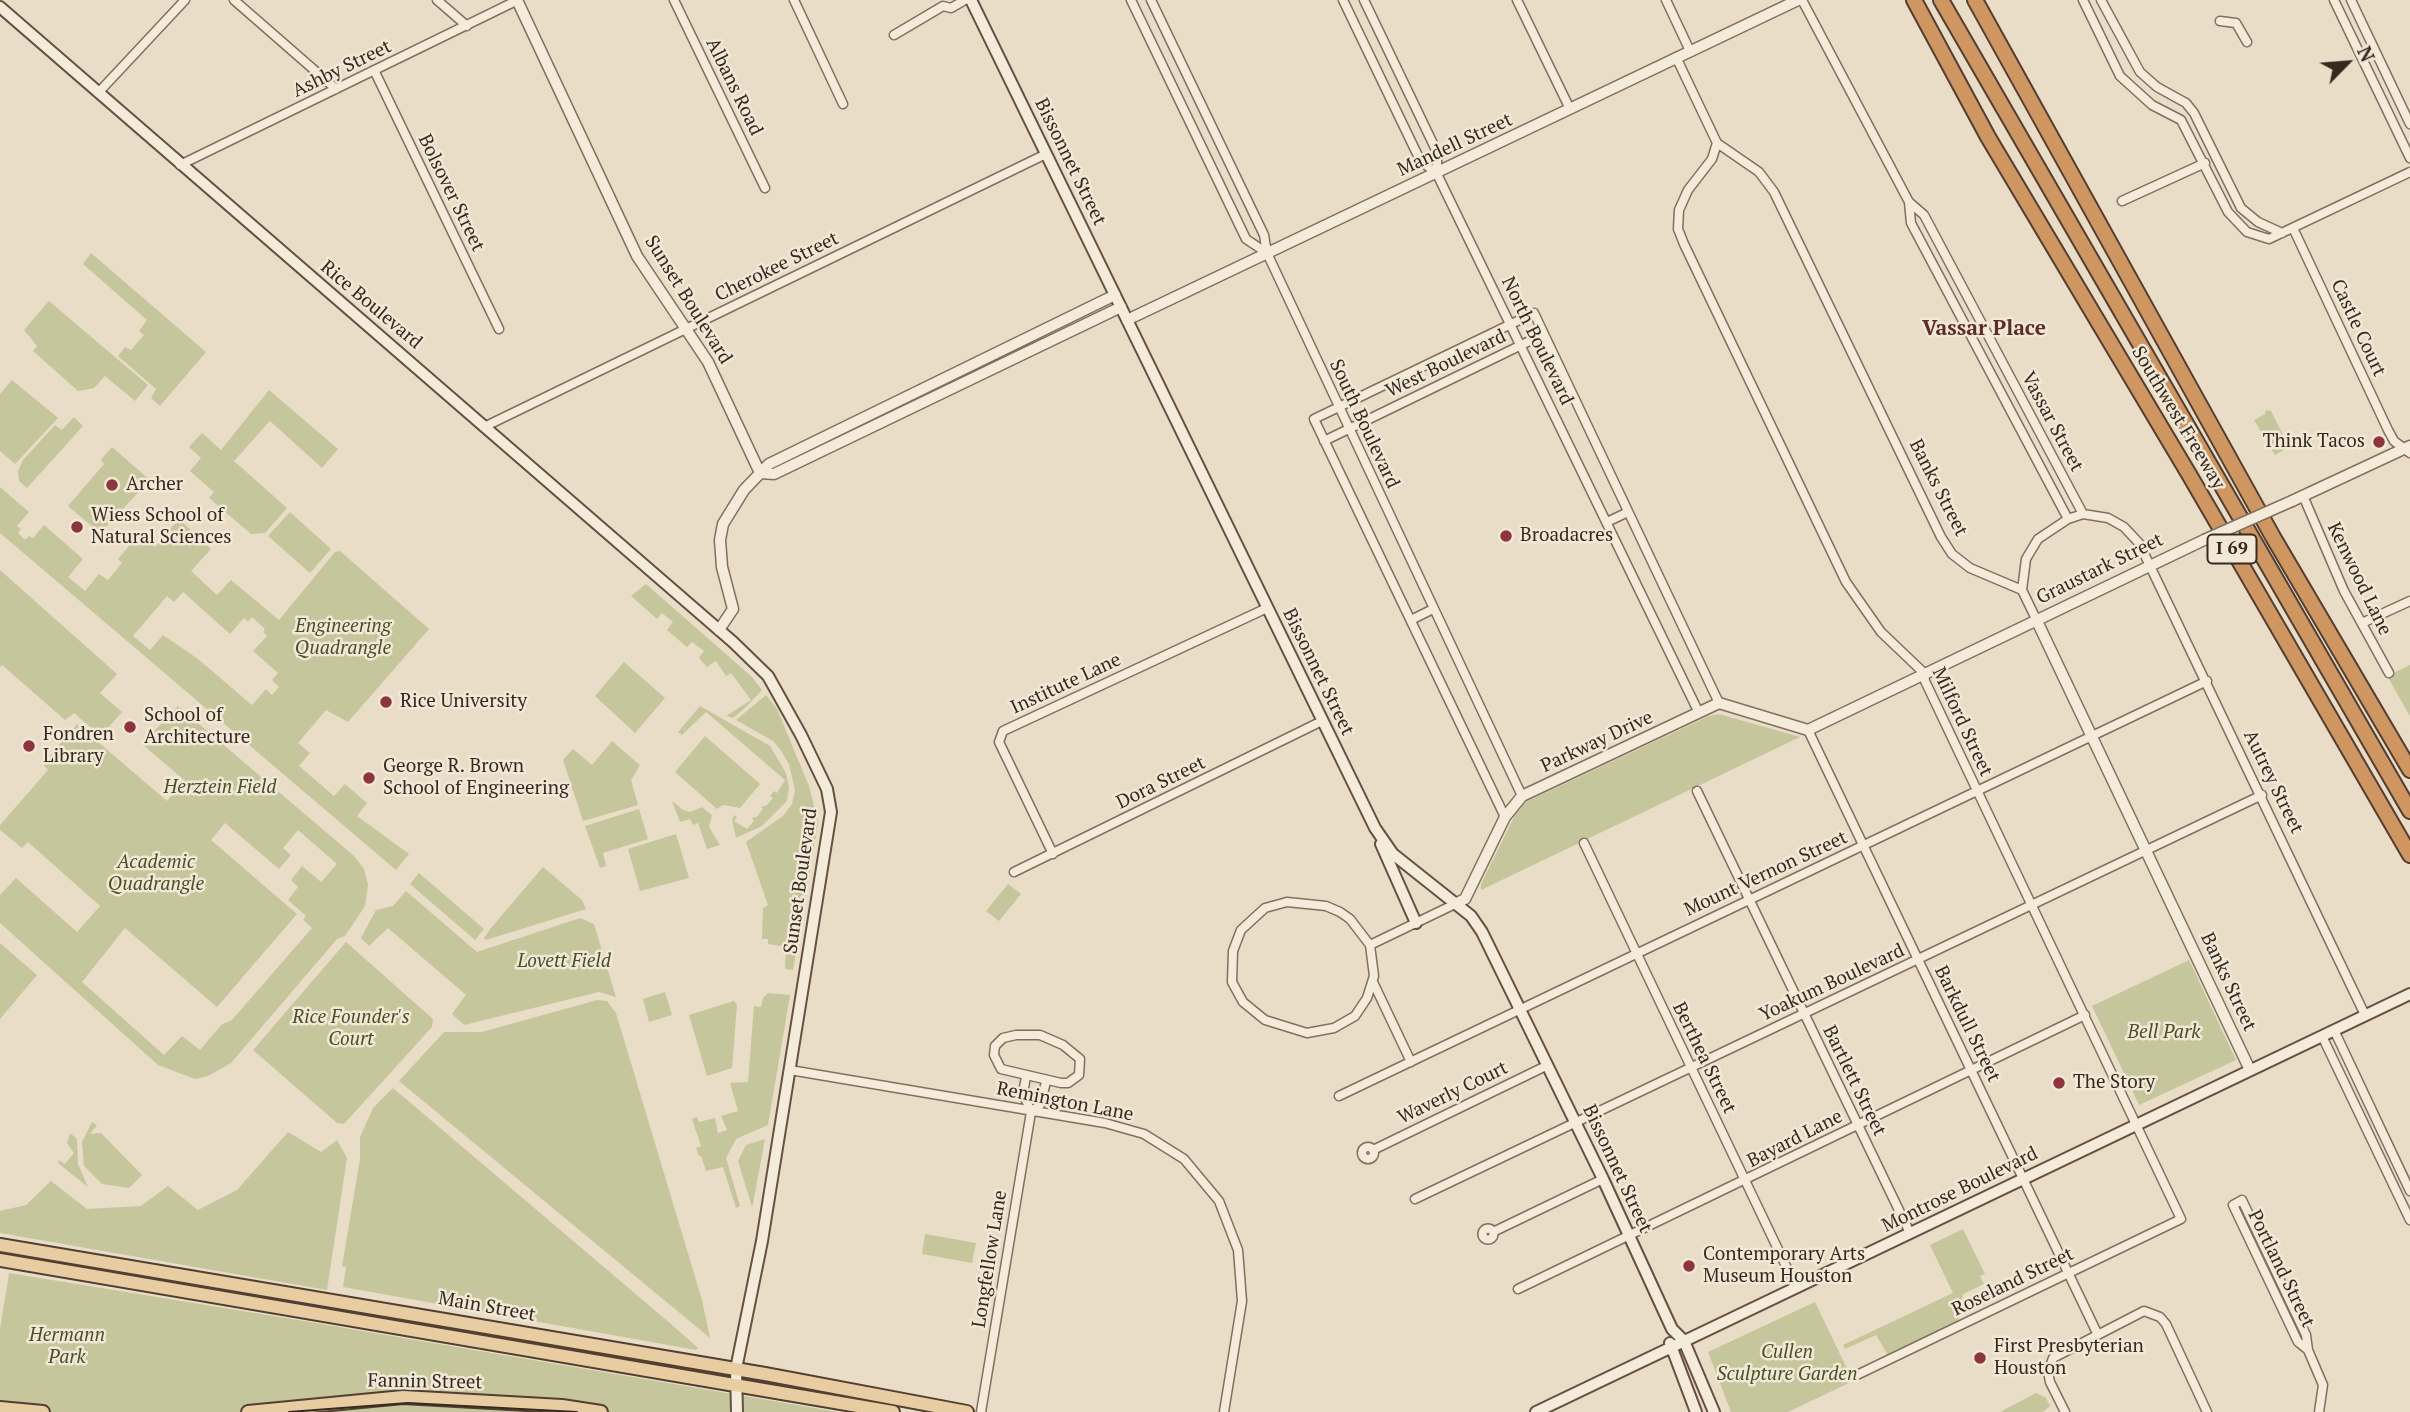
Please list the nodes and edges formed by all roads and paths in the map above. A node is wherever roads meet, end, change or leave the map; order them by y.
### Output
1 (185, 0) edge
2 (234, 0) edge
3 (437, 0) edge
4 (517, 0) edge
5 (674, 0) edge
6 (794, 0) edge
7 (965, 0) edge
8 (971, 0) edge
9 (1131, 0) edge
10 (1151, 0) edge
11 (1343, 0) edge
12 (1364, 0) edge
13 (1517, 0) edge
14 (1665, 0) edge
15 (1800, 0) edge
16 (1914, 0) edge
17 (1941, 0) edge
18 (1975, 0) edge
19 (2082, 0) edge
20 (2101, 0) edge
21 (2334, 0) edge
22 (2351, 0) edge
23 (944, 3) edge
24 (0, 8) edge
25 (2220, 21) dead end
26 (467, 26) junction
27 (894, 35) dead end
28 (2247, 42) dead end
29 (1690, 51) junction
30 (1676, 57) junction
31 (374, 70) junction
32 (335, 89) junction
33 (98, 93) junction
34 (843, 104) dead end
35 (1570, 109) junction
36 (2194, 113) junction
37 (2181, 120) junction
38 (2410, 124) edge
39 (1717, 143) junction
40 (1046, 154) junction
41 (2410, 158) edge
42 (2205, 163) junction
43 (180, 165) junction
44 (2410, 172) edge
45 (1437, 174) junction
46 (765, 188) dead end
47 (2122, 201) dead end
48 (1909, 202) junction
49 (2293, 228) junction
50 (2282, 233) junction
51 (1267, 253) junction
52 (1115, 295) junction
53 (1121, 307) junction
54 (1534, 313) joint
55 (1127, 320) junction
56 (1511, 324) junction
57 (687, 328) junction
58 (499, 329) dead end
59 (1544, 334) junction
60 (1522, 345) junction
61 (889, 406) junction
62 (1338, 407) junction
63 (894, 416) junction
64 (485, 427) junction
65 (1348, 429) junction
66 (1324, 440) junction
67 (2408, 449) edge
68 (760, 473) junction
69 (2304, 498) junction
70 (1628, 512) junction
71 (2082, 514) junction
72 (2068, 519) junction
73 (1607, 522) junction
74 (2150, 563) junction
75 (2022, 590) junction
76 (2410, 601) edge
77 (1267, 608) junction
78 (1433, 609) junction
79 (2036, 619) junction
80 (1411, 620) junction
81 (2362, 623) junction
82 (719, 629) junction
83 (1924, 673) junction
84 (2389, 673) dead end
85 (2207, 681) junction
86 (1719, 703) junction
87 (1699, 713) junction
88 (1322, 721) junction
89 (1808, 730) junction
90 (2092, 736) junction
91 (2410, 770) edge
92 (1697, 791) dead end
93 (1978, 791) junction
94 (2262, 795) junction
95 (1521, 796) junction
96 (2410, 811) edge
97 (1505, 817) junction
98 (1375, 828) junction
99 (1584, 843) dead end
100 (1865, 845) junction
101 (2146, 850) junction
102 (1053, 854) junction
103 (2410, 855) edge
104 (1014, 872) dead end
105 (1750, 899) junction
106 (1455, 904) junction
107 (2033, 905) junction
108 (1416, 923) junction
109 (1370, 945) junction
110 (1637, 954) junction
111 (1919, 959) junction
112 (1373, 982) junction
113 (2410, 993) edge
114 (1520, 1010) junction
115 (1804, 1014) junction
116 (2085, 1015) junction
117 (2365, 1015) junction
118 (2334, 1030) junction
119 (2322, 1036) junction
120 (1411, 1062) junction
121 (1548, 1065) junction
122 (1691, 1068) junction
123 (790, 1070) junction
124 (1972, 1070) junction
125 (2250, 1070) junction
126 (1026, 1077) junction
127 (1046, 1082) junction
128 (1339, 1096) dead end
129 (1031, 1112) junction
130 (1576, 1121) junction
131 (2137, 1124) junction
132 (1858, 1125) junction
133 (1373, 1150) dead end
134 (2025, 1178) junction
135 (1603, 1179) junction
136 (1746, 1182) junction
137 (2410, 1190) edge
138 (2398, 1195) junction
139 (1415, 1199) dead end
140 (2181, 1219) joint
141 (2410, 1220) edge
142 (1493, 1232) dead end
143 (1910, 1233) junction
144 (1630, 1237) junction
145 (0, 1245) edge
146 (0, 1260) edge
147 (2069, 1273) junction
148 (1796, 1287) junction
149 (1518, 1289) dead end
150 (1672, 1329) junction
151 (2097, 1333) junction
152 (1684, 1340) junction
153 (1670, 1347) junction
154 (2308, 1350) junction
155 (736, 1369) junction
156 (1859, 1374) dead end
157 (735, 1384) junction
158 (0, 1408) edge
159 (43, 1412) edge
160 (248, 1412) edge
161 (601, 1412) edge
162 (737, 1412) edge
163 (893, 1412) edge
164 (967, 1412) edge
165 (981, 1412) edge
166 (1224, 1412) edge
167 (1536, 1412) edge
168 (1696, 1412) edge
169 (1714, 1412) edge
170 (2065, 1412) edge
171 (2207, 1412) edge
172 (2319, 1412) edge

1 - 33 street
2 - 32 street
3 - 26 street
4 - 26 street, Ashby Street
4 - 57 street, Sunset Boulevard
5 - 46 street, Albans Road
6 - 34 street
7 - 23 street
8 - 40 main road, Bissonnet Street
9 - 51 street, South Boulevard
10 - 51 street, South Boulevard
11 - 45 street, North Boulevard
12 - 45 street, North Boulevard
13 - 35 street
14 - 29 street
15 - 29 street, Mandell Street
15 - 48 street, Vassar Street
16 - 103 highway, Southwest Freeway / I 69
17 - 96 highway
18 - 91 highway, Southwest Freeway / I 69
19 - 37 street
20 - 36 street
21 - 41 street
22 - 38 street
23 - 27 street
24 - 33 main road, Rice Boulevard
25 - 28 street
26 - 31 street, Ashby Street
29 - 30 street, Mandell Street
30 - 35 street, Mandell Street
30 - 39 street, Banks Street
31 - 32 street, Ashby Street
31 - 58 street, Bolsover Street
32 - 43 street, Ashby Street
33 - 43 main road, Rice Boulevard
35 - 45 street, Mandell Street
36 - 37 street
36 - 50 street
37 - 42 street
39 - 75 street, Banks Street
39 - 83 street, Milford Street
40 - 52 main road, Bissonnet Street
40 - 57 street, Cherokee Street
42 - 47 street
42 - 50 street
43 - 64 main road, Rice Boulevard
44 - 49 street
45 - 51 street, Mandell Street
45 - 56 street, North Boulevard
48 - 71 street, Vassar Street
48 - 72 street, Vassar Street
49 - 50 street
49 - 67 street, Castle Court
51 - 55 street, Mandell Street
51 - 62 street, South Boulevard
52 - 53 main road, Bissonnet Street
52 - 61 street
53 - 55 main road, Bissonnet Street
53 - 63 street
54 - 56 street, West Boulevard
54 - 59 street, North Boulevard
55 - 77 main road, Bissonnet Street
56 - 60 street, North Boulevard
56 - 62 street, West Boulevard
57 - 64 street, Cherokee Street
57 - 68 street, Sunset Boulevard
59 - 60 street, West Boulevard
59 - 70 street, North Boulevard
60 - 65 street, West Boulevard
60 - 73 street, North Boulevard
61 - 63 street
61 - 68 street
62 - 65 street, South Boulevard
62 - 66 street, West Boulevard
63 - 68 street
64 - 82 main road, Rice Boulevard
65 - 66 street, West Boulevard
65 - 78 street, South Boulevard
66 - 80 street
67 - 69 street, Graustark Street
68 - 82 street
69 - 74 street, Graustark Street, bridge
69 - 81 street, Kenwood Lane
70 - 73 street
70 - 86 street, North Boulevard
71 - 72 street
71 - 74 street
72 - 75 street
73 - 87 street, North Boulevard
74 - 79 street, Graustark Street
74 - 85 street, Autrey Street
75 - 79 street, Banks Street
76 - 81 street
77 - 88 main road, Bissonnet Street
77 - 102 street, Institute Lane
78 - 80 street
78 - 95 street, South Boulevard
79 - 83 street, Graustark Street
79 - 90 street, Banks Street
80 - 97 street
81 - 84 street, Kenwood Lane
82 - 123 main road, Sunset Boulevard
83 - 89 street, Graustark Street
83 - 93 street, Milford Street
85 - 90 street, Mount Vernon Street
85 - 94 street, Autrey Street
86 - 87 street, Parkway Drive
86 - 89 street
87 - 95 street, Parkway Drive
88 - 98 main road, Bissonnet Street
88 - 102 street, Dora Street
89 - 100 street, Barkdull Street
90 - 93 street, Mount Vernon Street
90 - 101 street, Banks Street
92 - 105 street, Bartlett Street
93 - 100 street, Mount Vernon Street
93 - 107 street, Milford Street
94 - 101 street, Yoakum Boulevard
94 - 117 street, Autrey Street
95 - 97 street, Parkway Drive
97 - 106 street, Parkway Drive
98 - 106 main road, Bissonnet Street
98 - 108 main road
99 - 110 street, Berthea Street
100 - 105 street, Mount Vernon Street
100 - 111 street, Barkdull Street
101 - 107 street, Yoakum Boulevard
101 - 125 street, Banks Street
102 - 104 street, Dora Street
105 - 110 street, Mount Vernon Street
105 - 115 street, Bartlett Street
106 - 108 street
106 - 114 main road, Bissonnet Street
107 - 111 street, Yoakum Boulevard
107 - 116 street, Milford Street
108 - 109 street
109 - 112 street
109 - 112 street
110 - 114 street, Mount Vernon Street
110 - 122 street, Berthea Street
111 - 115 street, Yoakum Boulevard
111 - 124 street, Barkdull Street
112 - 120 street
113 - 117 main road, Montrose Boulevard
114 - 120 street, Mount Vernon Street
114 - 121 main road, Bissonnet Street
115 - 122 street, Yoakum Boulevard
115 - 132 street, Bartlett Street
116 - 124 street, Bayard Lane
116 - 131 street, Milford Street
117 - 118 main road, Montrose Boulevard
118 - 119 main road, Montrose Boulevard
118 - 137 street
119 - 125 main road, Montrose Boulevard
119 - 138 street
120 - 128 street, Mount Vernon Street
121 - 130 main road, Bissonnet Street
121 - 133 street, Waverly Court
122 - 130 street, Yoakum Boulevard
122 - 136 street, Berthea Street
123 - 129 street, Remington Lane
123 - 155 main road, Sunset Boulevard
124 - 132 street, Bayard Lane
124 - 134 street, Barkdull Street
125 - 131 main road, Montrose Boulevard
126 - 127 street
126 - 127 street
126 - 129 street
127 - 129 street
129 - 165 street, Longfellow Lane
129 - 166 street, Remington Lane
130 - 135 main road, Bissonnet Street
130 - 139 street, Yoakum Boulevard
131 - 134 main road, Montrose Boulevard
131 - 140 street, Milford Street
132 - 136 street, Bayard Lane
132 - 143 street, Bartlett Street
134 - 143 main road, Montrose Boulevard
134 - 147 street, Barkdull Street
135 - 142 street
135 - 144 main road, Bissonnet Street
136 - 144 street, Bayard Lane
136 - 148 street, Berthea Street
137 - 138 street
138 - 141 street
140 - 147 street, Roseland Street
143 - 148 main road, Montrose Boulevard
144 - 149 street, Bayard Lane
144 - 150 main road, Bissonnet Street
145 - 155 main road, Main Street
146 - 157 main road, Main Street
147 - 151 street, Barkdull Street
147 - 156 street, Roseland Street
148 - 152 main road, Montrose Boulevard
150 - 152 main road, Bissonnet Street
150 - 153 main road
151 - 170 street
151 - 171 street
152 - 153 main road, Montrose Boulevard
152 - 169 main road, Bissonnet Street
153 - 167 main road, Montrose Boulevard
153 - 168 main road
154 - 154 street, Portland Street
154 - 172 street, Portland Street
155 - 157 main road, Sunset Boulevard
155 - 164 main road, Main Street
157 - 162 main road, Sunset Boulevard
157 - 163 main road, Main Street
158 - 159 main road
160 - 161 main road, Fannin Street

